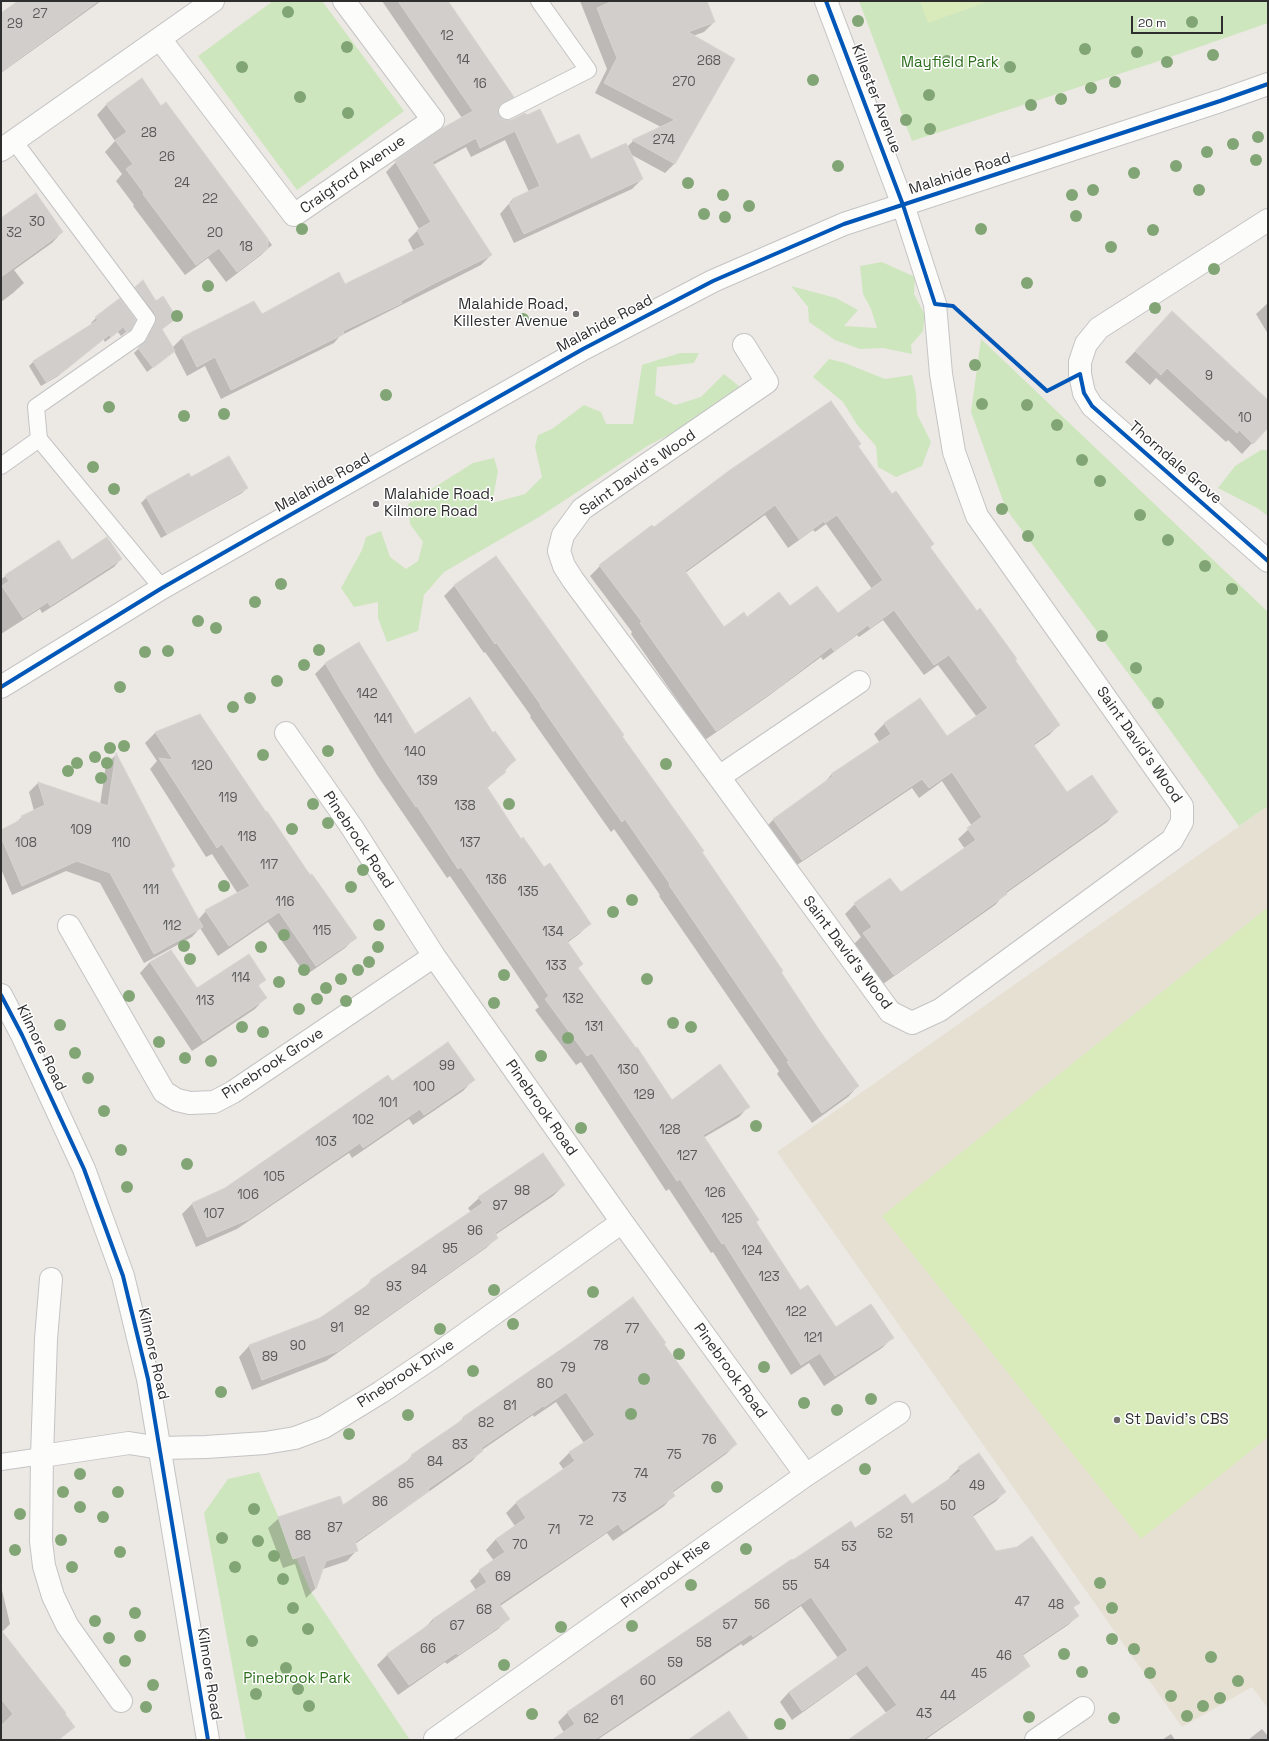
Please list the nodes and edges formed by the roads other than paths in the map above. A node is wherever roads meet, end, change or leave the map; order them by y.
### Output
1 (344, 1) edge
2 (539, 1) edge
3 (826, 1) edge
4 (207, 3) edge
5 (160, 39) junction
6 (1268, 84) edge
7 (507, 111) dead end
8 (8, 145) edge
9 (904, 205) junction
10 (1268, 220) edge
11 (744, 345) dead end
12 (40, 439) junction
13 (1, 466) edge
14 (1268, 561) edge
15 (162, 588) junction
16 (859, 682) dead end
17 (1, 687) edge
18 (286, 733) dead end
19 (719, 777) junction
20 (69, 926) dead end
21 (434, 956) junction
22 (1, 995) edge
23 (622, 1222) junction
24 (52, 1279) dead end
25 (899, 1413) dead end
26 (160, 1448) junction
27 (42, 1456) junction
28 (1, 1462) edge
29 (806, 1475) junction
30 (121, 1701) dead end
31 (1083, 1708) dead end
32 (436, 1739) edge
33 (208, 1740) edge
34 (1036, 1740) edge

1 - 5 street, Craigford Avenue
2 - 7 lane
3 - 9 street, Killester Avenue
4 - 5 street
5 - 8 street
6 - 9 street, Malahide Road
8 - 12 lane
9 - 15 street, Malahide Road
9 - 19 street, Saint David's Wood
10 - 14 street, Thorndale Grove
11 - 19 street, Saint David's Wood
12 - 13 lane
12 - 15 lane
15 - 17 street, Malahide Road
16 - 19 street
18 - 21 street, Pinebrook Road
20 - 21 street, Pinebrook Grove
21 - 23 street, Pinebrook Road
22 - 26 street, Kilmore Road
23 - 26 street, Pinebrook Drive
23 - 29 street, Pinebrook Road
24 - 27 street
25 - 29 street, Pinebrook Rise
26 - 27 street, Pinebrook Drive
26 - 33 street, Kilmore Road
27 - 28 lane
27 - 30 street
29 - 32 street, Pinebrook Rise
31 - 34 street

